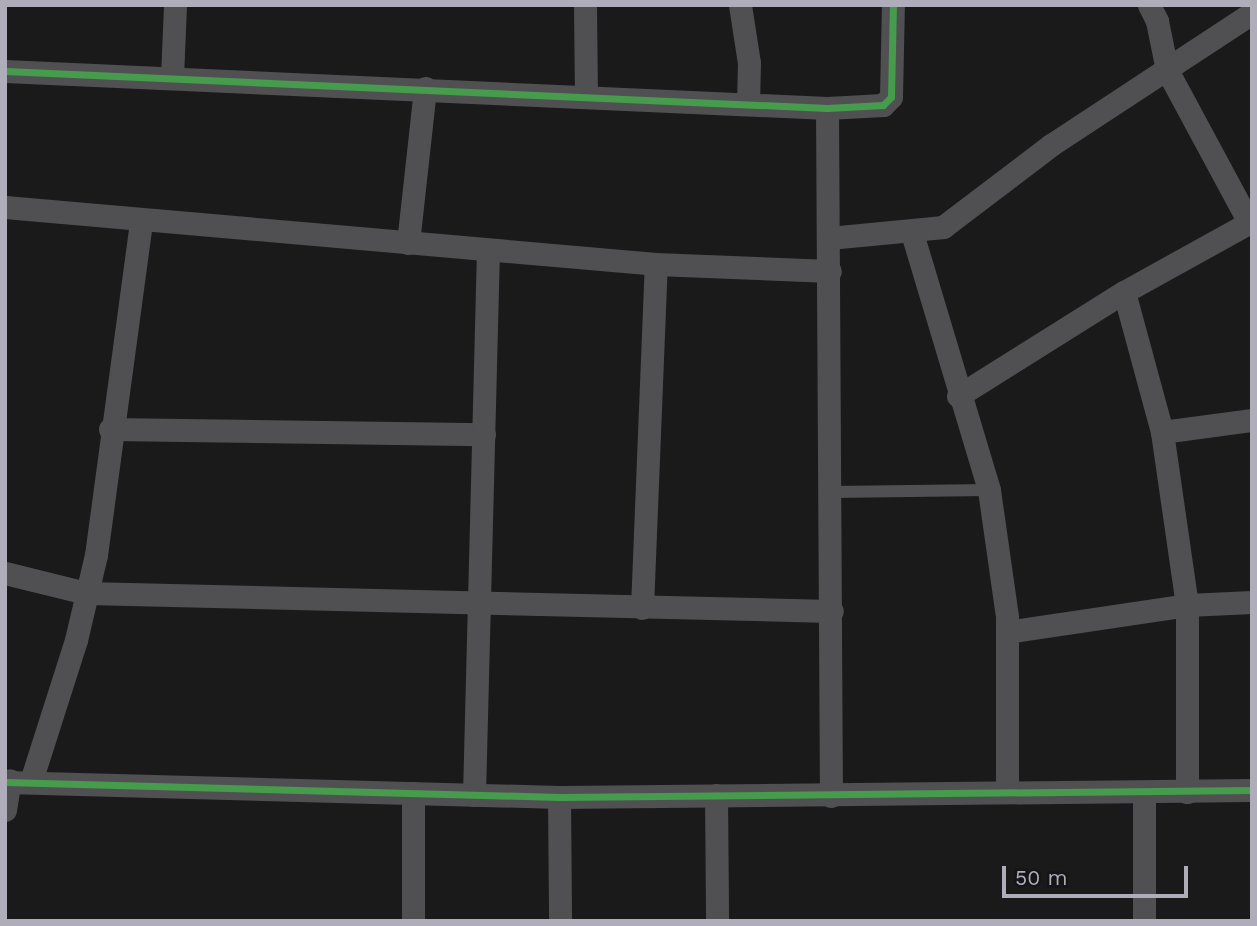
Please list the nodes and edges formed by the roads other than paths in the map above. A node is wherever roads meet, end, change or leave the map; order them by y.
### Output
1 (175, 5) edge
2 (585, 5) edge
3 (740, 5) edge
4 (893, 5) edge
5 (1149, 5) edge
6 (1252, 13) edge
7 (1167, 70) junction
8 (5, 71) edge
9 (172, 77) junction
10 (425, 88) junction
11 (586, 96) junction
12 (748, 103) junction
13 (827, 107) junction
14 (5, 207) edge
15 (141, 220) junction
16 (1250, 221) edge
17 (912, 233) junction
18 (829, 238) junction
19 (408, 243) junction
20 (488, 250) junction
21 (656, 264) junction
22 (830, 271) junction
23 (1124, 292) junction
24 (958, 396) junction
25 (1252, 420) edge
26 (110, 429) junction
27 (1162, 432) junction
28 (484, 434) junction
29 (989, 490) junction
30 (831, 492) junction
31 (5, 573) edge
32 (86, 593) junction
33 (1252, 602) edge
34 (478, 604) junction
35 (1187, 605) junction
36 (642, 608) junction
37 (832, 611) junction
38 (1007, 632) junction
39 (16, 781) edge
40 (1007, 790) junction
41 (1252, 790) edge
42 (1144, 792) junction
43 (1187, 792) junction
44 (413, 793) junction
45 (716, 795) junction
46 (474, 796) junction
47 (831, 796) junction
48 (559, 797) junction
49 (5, 810) edge
50 (413, 921) edge
51 (560, 921) edge
52 (717, 921) edge
53 (1144, 921) edge

1 - 9 street
2 - 11 street
3 - 12 street
4 - 13 street
5 - 7 street
6 - 7 street
7 - 16 street
7 - 17 street
8 - 9 street
9 - 10 street
10 - 11 street
10 - 19 street
11 - 12 street
12 - 13 street
13 - 18 street
14 - 15 street
15 - 19 street
15 - 26 street
16 - 23 street
17 - 18 street
17 - 24 street
18 - 22 street
19 - 20 street
20 - 21 street
20 - 28 street
21 - 22 street
21 - 36 street
22 - 30 street
23 - 24 street
23 - 27 street
24 - 29 street
25 - 27 street
26 - 28 street
26 - 32 street
27 - 35 street
28 - 34 street
29 - 30 lane
29 - 38 street
30 - 37 street
31 - 32 street
32 - 34 street
32 - 39 street
33 - 35 street
34 - 36 street
34 - 46 street
35 - 38 street
35 - 43 street
36 - 37 street
37 - 47 street
38 - 40 street
39 - 44 street
39 - 49 street
40 - 42 street
40 - 47 street
41 - 43 street
42 - 43 street
42 - 53 street
44 - 46 street
44 - 50 street
45 - 47 street
45 - 48 street
45 - 52 street
46 - 48 street
48 - 51 street

